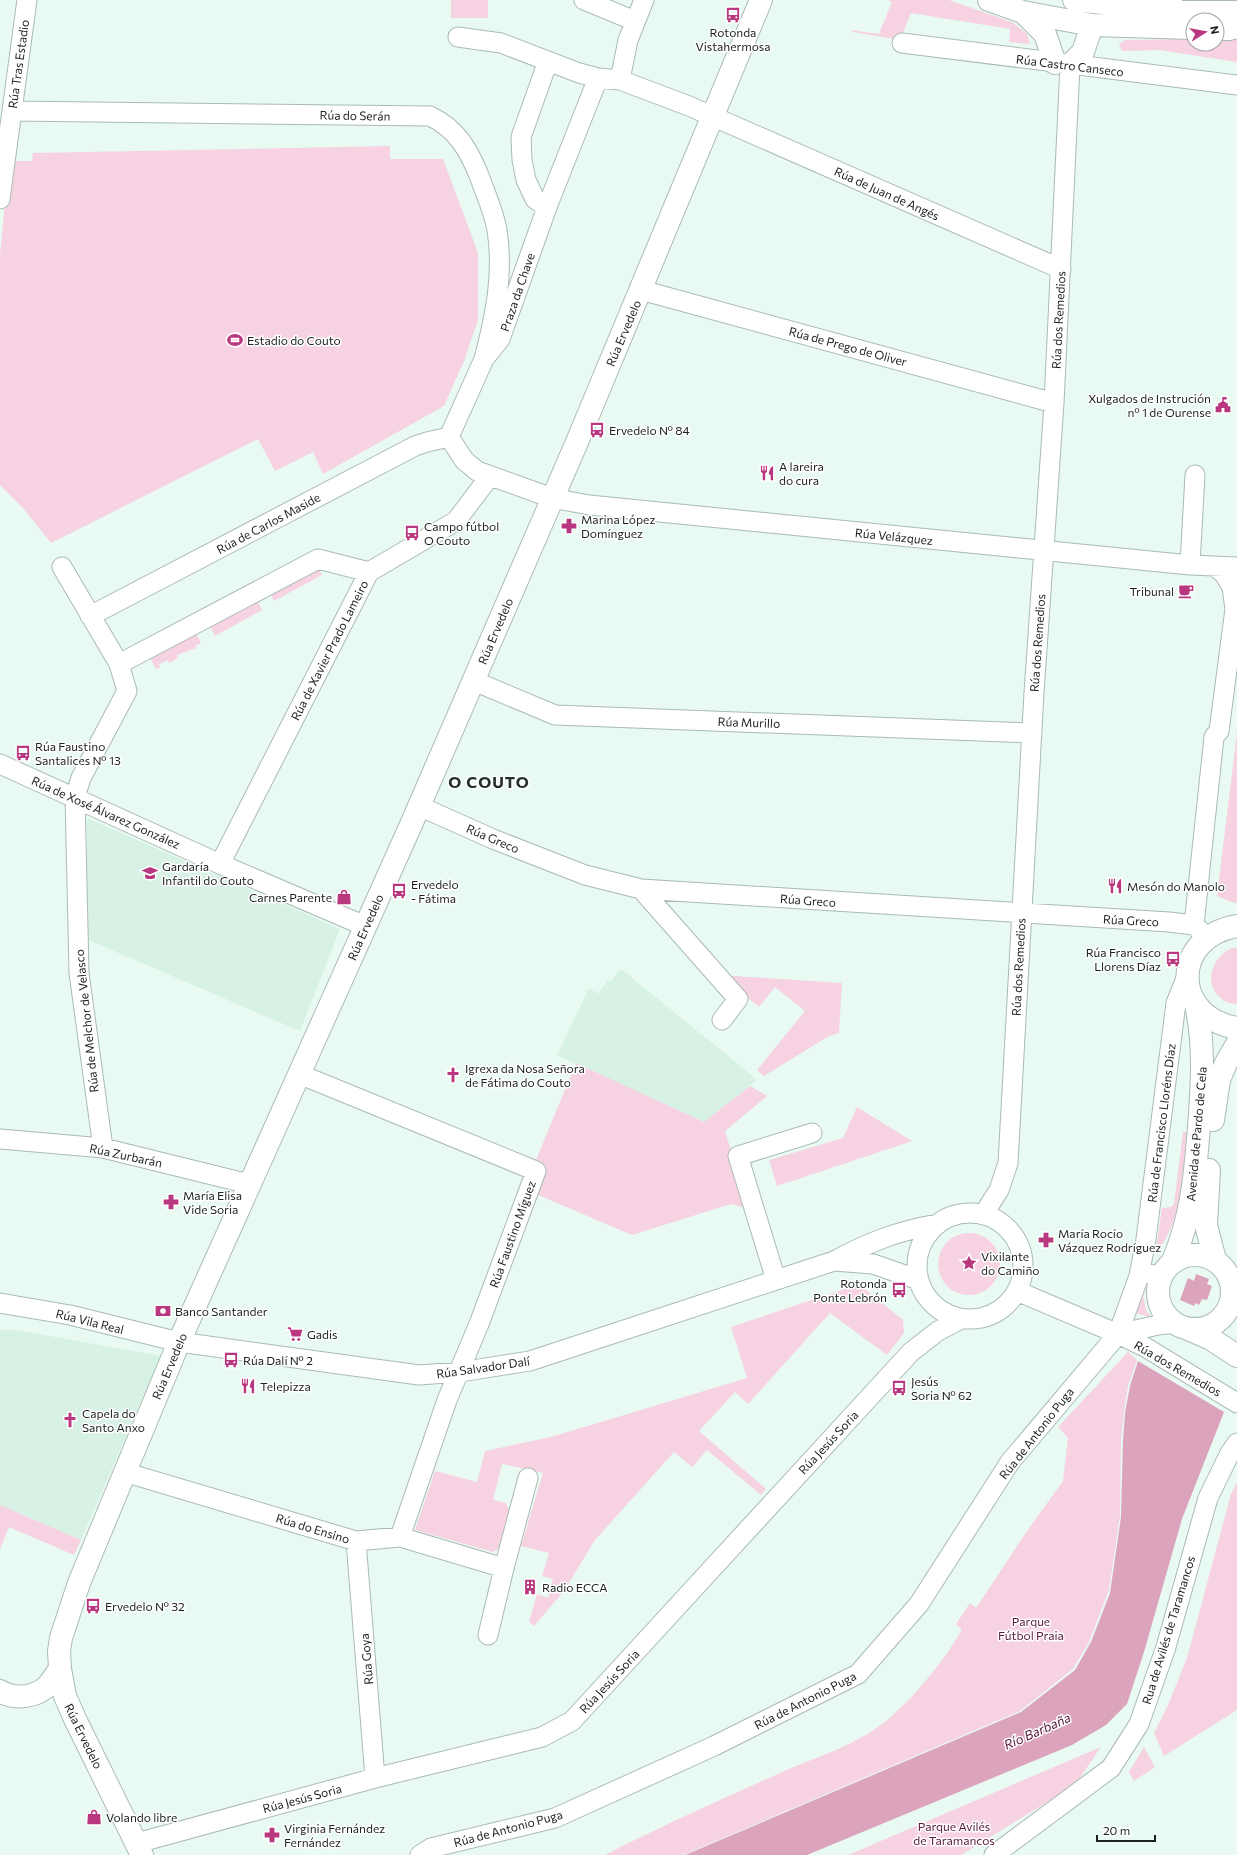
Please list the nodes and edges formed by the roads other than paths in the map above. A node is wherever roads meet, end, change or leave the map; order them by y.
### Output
1 (27, 0) edge
2 (584, 0) edge
3 (644, 0) edge
4 (762, 0) edge
5 (989, 0) edge
6 (1074, 0) edge
7 (1023, 12) junction
8 (1237, 12) edge
9 (635, 21) junction
10 (1092, 25) junction
11 (1237, 27) edge
12 (1185, 28) edge
13 (1225, 28) edge
14 (458, 37) dead end
15 (902, 43) dead end
16 (548, 61) junction
17 (1062, 64) junction
18 (598, 78) junction
19 (620, 80) junction
20 (1237, 85) edge
21 (12, 111) junction
22 (713, 116) junction
23 (0, 199) edge
24 (547, 207) junction
25 (1061, 269) junction
26 (641, 290) junction
27 (484, 359) junction
28 (1054, 403) junction
29 (449, 437) junction
30 (1195, 475) dead end
31 (490, 476) junction
32 (552, 498) junction
33 (1043, 551) junction
34 (1190, 566) junction
35 (62, 567) dead end
36 (1216, 567) junction
37 (1237, 567) edge
38 (369, 572) junction
39 (90, 616) junction
40 (119, 664) junction
41 (474, 681) junction
42 (1032, 733) junction
43 (0, 764) edge
44 (75, 798) junction
45 (419, 806) junction
46 (220, 864) junction
47 (641, 889) junction
48 (1021, 913) junction
49 (365, 926) junction
50 (1237, 926) edge
51 (1200, 931) junction
52 (1187, 976) junction
53 (1196, 1005) junction
54 (722, 1020) dead end
55 (1237, 1028) edge
56 (1237, 1044) edge
57 (299, 1074) junction
58 (812, 1133) dead end
59 (0, 1139) edge
60 (103, 1148) junction
61 (250, 1184) junction
62 (983, 1215) junction
63 (937, 1224) junction
64 (1215, 1260) junction
65 (834, 1261) junction
66 (1173, 1261) junction
67 (1140, 1270) junction
68 (1160, 1278) junction
69 (776, 1280) junction
70 (918, 1280) junction
71 (1016, 1291) junction
72 (1234, 1302) edge
73 (0, 1303) edge
74 (961, 1319) junction
75 (1182, 1326) junction
76 (1118, 1334) junction
77 (179, 1342) junction
78 (1237, 1356) edge
79 (460, 1372) junction
80 (1237, 1403) edge
81 (1237, 1442) edge
82 (124, 1472) junction
83 (528, 1478) dead end
84 (400, 1537) junction
85 (356, 1541) junction
86 (504, 1568) junction
87 (488, 1635) dead end
88 (60, 1669) junction
89 (0, 1691) edge
90 (375, 1778) junction
91 (140, 1849) edge
92 (420, 1855) edge
93 (994, 1855) edge

1 - 21 street, Rúa Tras Estadio
2 - 9 street
3 - 9 street
4 - 22 main road, Rúa Ervedelo
5 - 7 main road
6 - 8 main road
7 - 10 main road
7 - 17 main road
9 - 19 street
10 - 12 main road
10 - 17 main road
11 - 13 main road
14 - 16 street
15 - 17 street, Rúa Castro Canseco
16 - 18 street
16 - 24 street
17 - 20 street, Rúa Castro Canseco
17 - 25 street, Rúa dos Remedios
18 - 19 street
18 - 24 street, Praza da Chave
19 - 22 street
21 - 23 street, Rúa Tras Estadio
21 - 27 street, Rúa do Serán
22 - 25 street, Rúa de Juan de Angés
22 - 26 main road, Rúa Ervedelo
24 - 27 street, Praza da Chave
25 - 28 street, Rúa dos Remedios
26 - 28 street, Rúa de Prego de Oliver
26 - 32 main road, Rúa Ervedelo
27 - 29 street, Praza da Chave
28 - 33 street, Rúa dos Remedios
29 - 31 street
29 - 39 street, Rúa de Carlos Maside
30 - 34 street
31 - 32 street
31 - 38 street, Rúa de Xavier Prado Lameiro
32 - 33 street, Rúa Velázquez
32 - 41 main road, Rúa Ervedelo
33 - 34 street, Rúa Velázquez
33 - 42 street, Rúa dos Remedios
34 - 36 street, Rúa Velázquez
35 - 39 street, Rúa de Melchor de Velasco
36 - 37 street, Rúa Velázquez
36 - 51 street
38 - 40 street
38 - 46 street, Rúa de Xavier Prado Lameiro
39 - 40 street, Rúa de Melchor de Velasco
40 - 44 street, Rúa de Melchor de Velasco
41 - 42 street, Rúa Murillo
41 - 45 main road, Rúa Ervedelo
42 - 48 street, Rúa dos Remedios
43 - 44 street, Rúa de Xosé Álvarez González
44 - 46 street, Rúa de Xosé Álvarez González
44 - 60 street, Rúa de Melchor de Velasco
45 - 47 street, Rúa Greco
45 - 49 main road, Rúa Ervedelo
46 - 49 street, Rúa de Xosé Álvarez González
47 - 48 street, Rúa Greco
47 - 54 street
48 - 51 street, Rúa Greco
48 - 62 street, Rúa dos Remedios
49 - 57 main road, Rúa Ervedelo
50 - 51 main road
51 - 52 main road
52 - 53 main road, Avenida de Pardo de Cela
52 - 67 street, Rúa de Francisco Lloréns Díaz
53 - 55 main road
53 - 66 main road, Avenida de Pardo de Cela
56 - 64 main road, Avenida de Pardo de Cela
57 - 61 main road, Rúa Ervedelo
57 - 79 street, Rúa Faustino Míguez
58 - 69 street
59 - 60 street, Rúa Zurbarán
60 - 61 street, Rúa Zurbarán
61 - 77 main road, Rúa Ervedelo
62 - 63 street
62 - 71 street
63 - 65 street, Rúa Salvador Dalí
63 - 70 street
64 - 66 main road
64 - 72 main road
65 - 69 street, Rúa Salvador Dalí
65 - 70 street, Rúa Salvador Dalí
66 - 68 main road
67 - 68 street
67 - 76 street, Rúa de Francisco Lloréns Díaz
68 - 75 main road
69 - 79 street, Rúa Salvador Dalí
70 - 74 street
71 - 74 street
71 - 76 street, Rúa dos Remedios
72 - 75 main road
73 - 77 street, Rúa Vila Real
74 - 90 street, Rúa Jesús Soria
75 - 76 street, Rúa dos Remedios
75 - 78 main road
76 - 80 street, Rúa dos Remedios
76 - 92 street, Rúa de Antonio Puga
77 - 79 street, Rúa Salvador Dalí
77 - 82 main road, Rúa Ervedelo
79 - 84 street, Rúa Faustino Míguez
81 - 93 street, Rua de Avilés de Taramancos
82 - 85 street, Rúa do Ensino
82 - 88 main road, Rúa Ervedelo
83 - 86 street
84 - 85 street, Rúa do Ensino
84 - 86 street, Rúa do Ensino
85 - 90 street, Rúa Goya
86 - 87 street
88 - 89 main road
88 - 91 main road, Rúa Ervedelo
90 - 91 street, Rúa Jesús Soria

